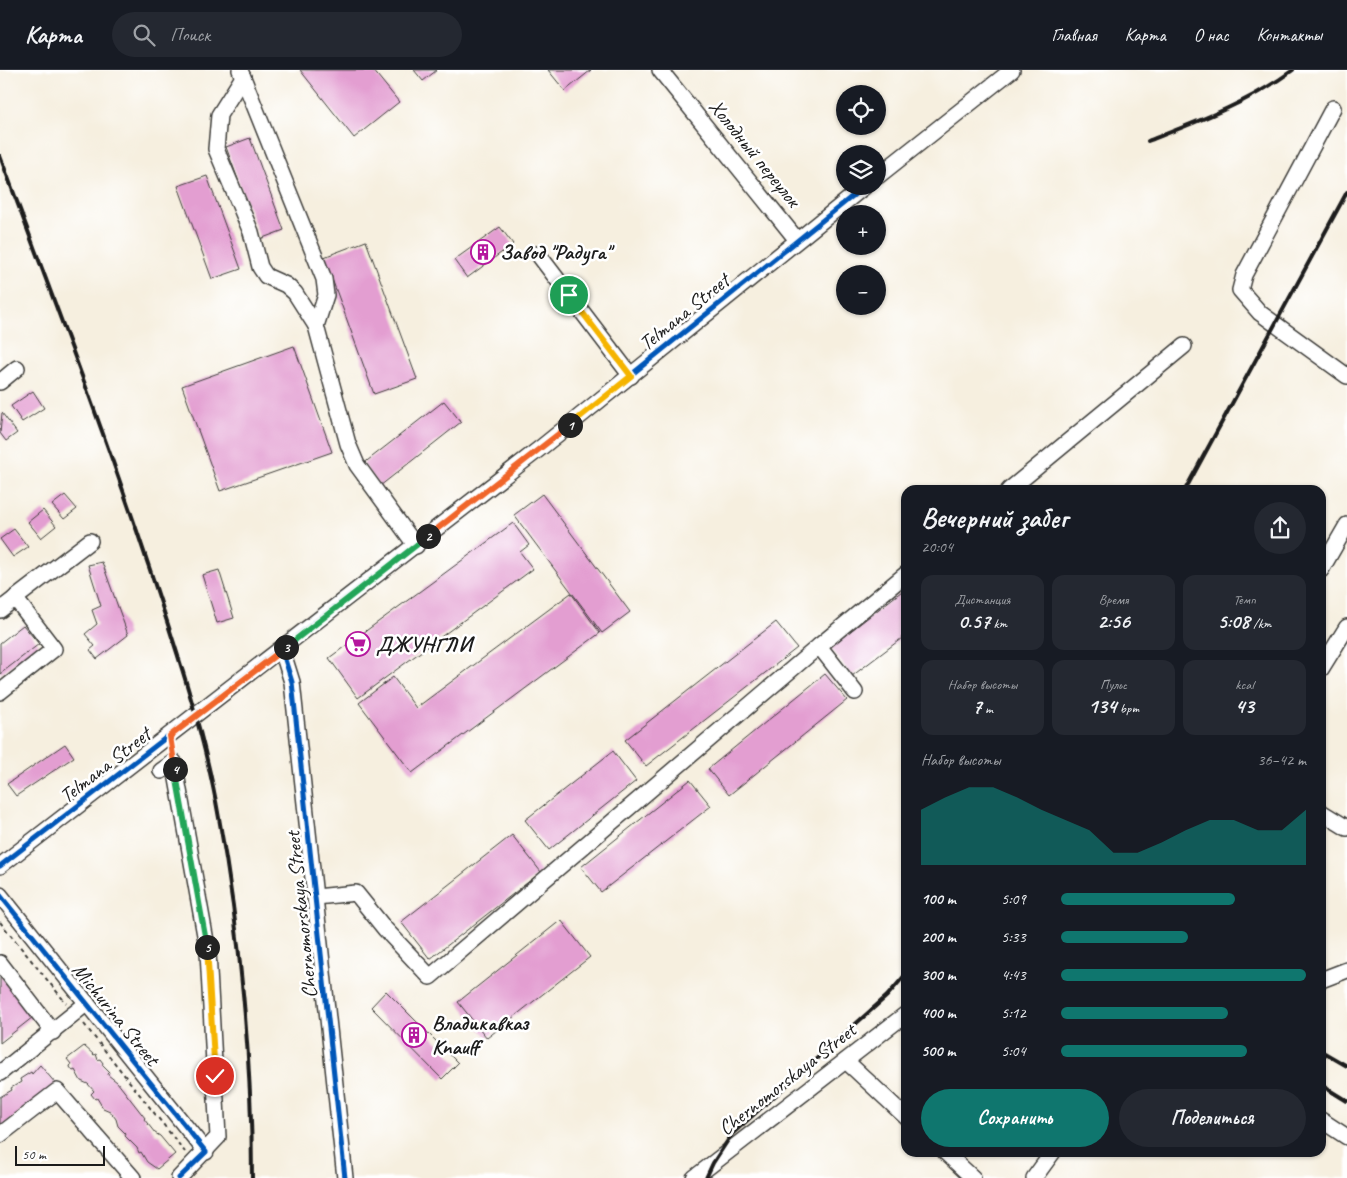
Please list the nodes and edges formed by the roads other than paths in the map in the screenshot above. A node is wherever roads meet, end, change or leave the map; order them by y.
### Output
1 (660, 70) edge
2 (1012, 70) edge
3 (241, 74) edge
4 (1333, 108) dead end
5 (886, 170) edge
6 (854, 195) edge
7 (797, 240) junction
8 (538, 254) dead end
9 (316, 326) junction
10 (1184, 346) dead end
11 (17, 368) dead end
12 (631, 376) junction
13 (1347, 376) edge
14 (0, 382) edge
15 (1015, 485) edge
16 (1347, 525) edge
17 (90, 541) dead end
18 (416, 546) junction
19 (1326, 561) edge
20 (901, 578) edge
21 (16, 598) junction
22 (0, 610) edge
23 (1347, 627) edge
24 (819, 646) junction
25 (282, 650) junction
26 (1326, 660) edge
27 (0, 692) edge
28 (855, 692) dead end
29 (170, 736) junction
30 (174, 762) junction
31 (161, 771) dead end
32 (1326, 815) edge
33 (1347, 828) edge
34 (0, 866) edge
35 (0, 895) edge
36 (316, 897) junction
37 (0, 963) edge
38 (1347, 970) edge
39 (1326, 978) edge
40 (87, 1003) junction
41 (901, 1018) edge
42 (53, 1032) junction
43 (846, 1061) junction
44 (0, 1073) edge
45 (901, 1111) edge
46 (1326, 1123) edge
47 (0, 1135) edge
48 (1347, 1137) edge
49 (206, 1152) junction
50 (950, 1157) edge
51 (1049, 1157) edge
52 (133, 1178) edge
53 (178, 1178) edge
54 (345, 1178) edge
55 (694, 1178) edge
56 (973, 1178) edge
57 (1034, 1178) edge

1 - 7 street, Холодный переулок
2 - 5 street
3 - 9 street
3 - 9 street
4 - 13 street
6 - 7 street, Telmana Street
7 - 12 street, Telmana Street
8 - 12 street
9 - 18 street
10 - 15 street
11 - 14 street
12 - 18 street, Telmana Street
16 - 19 street
17 - 21 street
18 - 25 street, Telmana Street
20 - 24 street
21 - 22 street
21 - 27 street
23 - 26 street
24 - 28 street
24 - 36 street
25 - 29 street, Telmana Street
25 - 36 street, Chernomorskaya Street
29 - 30 street
29 - 34 street, Telmana Street
30 - 31 street
30 - 49 street
32 - 33 street
35 - 40 street, Michurina Street
36 - 54 street, Chernomorskaya Street
37 - 42 street
38 - 39 street
40 - 42 street
40 - 49 street, Michurina Street
41 - 43 street, Chernomorskaya Street
42 - 44 street
43 - 45 street
43 - 55 street, Chernomorskaya Street
46 - 48 street
47 - 52 street
49 - 53 street
50 - 56 street
51 - 57 street

